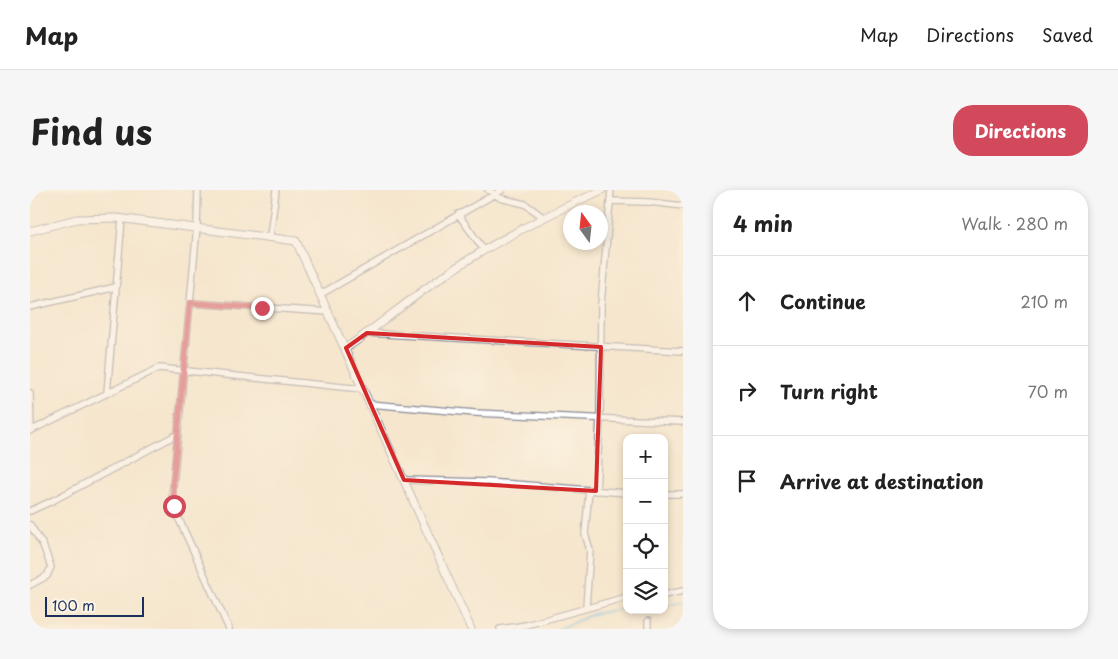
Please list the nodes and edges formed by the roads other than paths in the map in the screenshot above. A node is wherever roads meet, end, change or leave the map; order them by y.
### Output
1 (198, 190) edge
2 (276, 190) edge
3 (488, 190) edge
4 (502, 190) edge
5 (602, 190) edge
6 (611, 190) edge
7 (494, 195) junction
8 (611, 201) junction
9 (683, 206) edge
10 (458, 214) junction
11 (543, 217) junction
12 (122, 218) junction
13 (197, 227) junction
14 (30, 230) edge
15 (270, 236) junction
16 (484, 250) junction
17 (116, 287) junction
18 (321, 294) junction
19 (190, 303) junction
20 (30, 307) edge
21 (329, 312) junction
22 (367, 333) junction
23 (601, 347) junction
24 (346, 348) junction
25 (683, 350) edge
26 (184, 372) junction
27 (362, 389) junction
28 (107, 393) junction
29 (30, 394) edge
30 (369, 404) junction
31 (600, 418) junction
32 (683, 422) edge
33 (31, 430) edge
34 (178, 434) junction
35 (404, 480) junction
36 (589, 490) junction
37 (596, 491) junction
38 (623, 493) edge
39 (668, 494) edge
40 (683, 494) edge
41 (30, 511) edge
42 (30, 525) edge
43 (30, 585) edge
44 (683, 591) edge
45 (668, 594) edge
46 (623, 598) edge
47 (586, 607) junction
48 (648, 621) dead end
49 (229, 629) edge
50 (471, 629) edge
51 (500, 629) edge
52 (648, 629) edge

1 - 13 street
2 - 15 street
3 - 7 street
4 - 7 street
5 - 11 street
6 - 8 street
7 - 10 street
7 - 11 street
8 - 9 street
8 - 23 street
10 - 16 street
10 - 18 street
11 - 16 street
12 - 13 street
12 - 14 street
12 - 17 street
13 - 15 street
13 - 19 street
15 - 18 street
16 - 22 street
17 - 20 street
17 - 28 street
18 - 21 street
19 - 21 street
19 - 26 street
21 - 24 street
22 - 23 street
22 - 24 street
23 - 25 street
23 - 31 street
24 - 27 street
26 - 27 street
26 - 28 street
26 - 34 street
27 - 30 street
28 - 33 street
29 - 33 street
30 - 31 street
30 - 35 street
31 - 32 street
31 - 37 street
34 - 41 street
34 - 49 street
35 - 36 street
35 - 50 street
36 - 37 street
36 - 47 street
37 - 38 street
39 - 40 street
42 - 43 street
44 - 45 street
46 - 47 street
47 - 51 street
48 - 52 street

